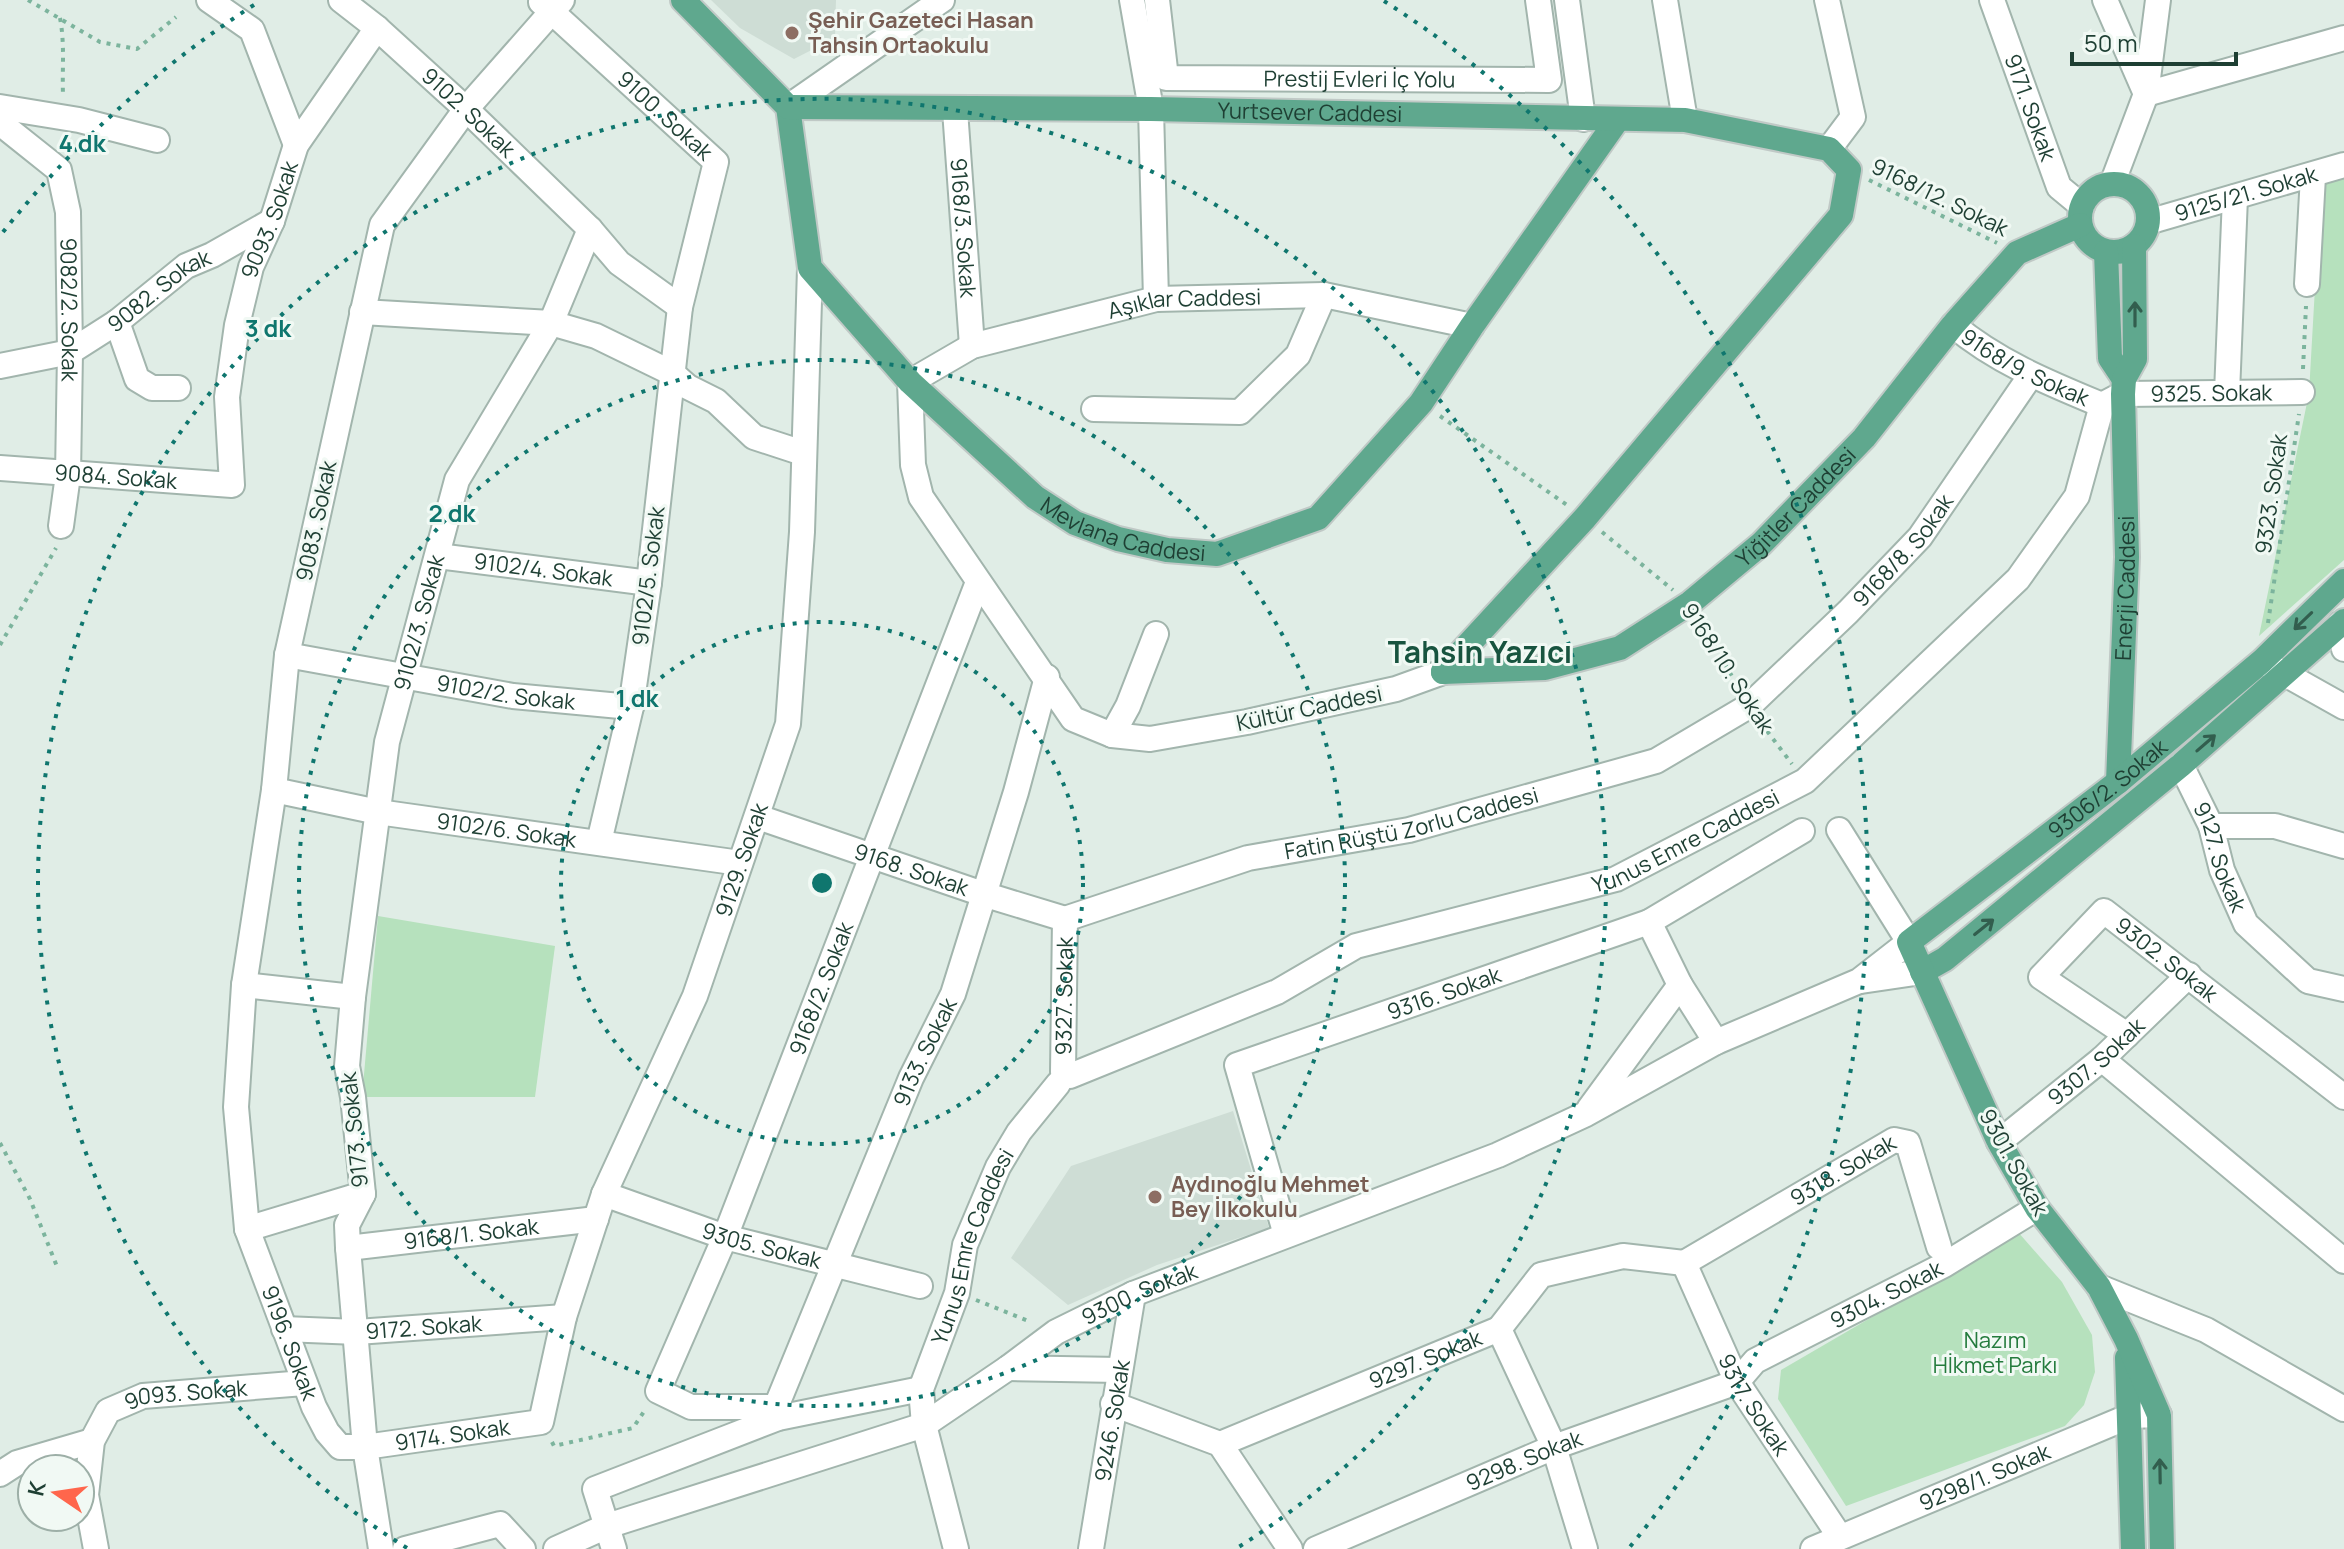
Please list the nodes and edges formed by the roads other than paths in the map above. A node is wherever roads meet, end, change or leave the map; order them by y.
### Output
1 (209, 0) edge
2 (341, 0) edge
3 (683, 0) edge
4 (942, 0) edge
5 (1132, 0) edge
6 (1157, 0) edge
7 (1538, 0) edge
8 (1567, 0) edge
9 (1665, 0) edge
10 (1992, 0) edge
11 (2105, 0) edge
12 (2158, 0) edge
13 (1837, 2) edge
14 (551, 4) edge
15 (377, 28) junction
16 (2344, 38) edge
17 (2146, 94) junction
18 (0, 107) edge
19 (788, 107) junction
20 (466, 109) junction
21 (1151, 109) junction
22 (955, 110) junction
23 (1583, 119) junction
24 (1618, 119) junction
25 (1685, 120) junction
26 (0, 123) edge
27 (157, 140) dead end
28 (296, 145) junction
29 (1829, 149) junction
30 (2344, 165) edge
31 (2313, 176) junction
32 (2112, 184) junction
33 (2235, 197) junction
34 (2081, 215) junction
35 (272, 221) junction
36 (2148, 222) junction
37 (590, 229) junction
38 (2134, 246) junction
39 (2106, 252) junction
40 (810, 268) junction
41 (2307, 284) road end
42 (1324, 295) junction
43 (1156, 299) junction
44 (680, 307) junction
45 (362, 312) junction
46 (117, 322) junction
47 (551, 323) junction
48 (1953, 325) junction
49 (1472, 326) junction
50 (972, 346) junction
51 (70, 352) junction
52 (0, 366) edge
53 (672, 373) junction
54 (2031, 375) junction
55 (910, 382) junction
56 (178, 388) dead end
57 (2302, 392) road end
58 (2116, 393) junction
59 (2227, 393) junction
60 (1094, 409) dead end
61 (803, 453) junction
62 (0, 468) edge
63 (68, 475) junction
64 (232, 485) joint
65 (61, 526) road end
66 (438, 556) junction
67 (2344, 581) edge
68 (978, 582) junction
69 (649, 583) junction
70 (2342, 622) edge
71 (1156, 634) dead end
72 (2344, 649) edge
73 (287, 655) junction
74 (2262, 661) junction
75 (1443, 672) junction
76 (2284, 675) junction
77 (403, 676) junction
78 (1047, 677) junction
79 (1749, 706) joint
80 (631, 707) junction
81 (2344, 707) edge
82 (1112, 735) junction
83 (2181, 765) junction
84 (2118, 782) junction
85 (274, 790) junction
86 (378, 812) junction
87 (758, 817) junction
88 (2211, 826) junction
89 (1839, 830) dead end
90 (1802, 831) dead end
91 (599, 842) junction
92 (2344, 846) edge
93 (870, 857) junction
94 (740, 863) junction
95 (983, 894) junction
96 (1065, 919) junction
97 (1649, 922) junction
98 (1909, 942) junction
99 (1922, 972) junction
100 (2189, 975) junction
101 (1859, 981) junction
102 (244, 985) junction
103 (1680, 985) junction
104 (2344, 989) edge
105 (353, 997) junction
106 (2127, 1035) junction
107 (1716, 1042) junction
108 (2102, 1059) junction
109 (1063, 1077) junction
110 (2344, 1097) edge
111 (236, 1107) joint
112 (1586, 1114) junction
113 (1999, 1142) junction
114 (363, 1194) junction
115 (604, 1194) junction
116 (2037, 1208) junction
117 (596, 1219) junction
118 (247, 1229) junction
119 (1286, 1235) junction
120 (725, 1237) junction
121 (1939, 1247) dead end
122 (348, 1248) junction
123 (2344, 1261) edge
124 (1684, 1263) junction
125 (834, 1266) junction
126 (920, 1286) dead end
127 (2099, 1287) junction
128 (1133, 1294) junction
129 (564, 1317) junction
130 (284, 1329) junction
131 (1499, 1329) junction
132 (357, 1332) junction
133 (2126, 1339) junction
134 (1008, 1368) junction
135 (1120, 1370) junction
136 (1737, 1382) junction
137 (304, 1383) junction
138 (921, 1389) junction
139 (2340, 1399) edge
140 (1113, 1404) junction
141 (777, 1413) junction
142 (2159, 1415) junction
143 (2130, 1416) junction
144 (541, 1422) joint
145 (924, 1425) junction
146 (92, 1441) junction
147 (1220, 1444) junction
148 (365, 1447) junction
149 (1554, 1447) junction
150 (0, 1474) edge
151 (1840, 1537) junction
152 (611, 1538) edge
153 (96, 1549) edge
154 (381, 1549) edge
155 (405, 1549) edge
156 (523, 1549) edge
157 (556, 1549) edge
158 (956, 1549) edge
159 (1091, 1549) edge
160 (1290, 1549) edge
161 (1316, 1549) edge
162 (1585, 1549) edge
163 (1813, 1549) edge
164 (2133, 1549) edge
165 (2162, 1549) edge

1 - 28 street
2 - 15 street, 9102. Sokak
3 - 19 main road
4 - 19 street
5 - 21 street
6 - 7 street, Prestij Evleri İç Yolu
8 - 23 street
9 - 25 street
10 - 34 street, 9171. Sokak
11 - 17 street
12 - 17 street
13 - 29 street
14 - 20 street, 9083. Sokak
14 - 44 street, 9100. Sokak
15 - 20 street, 9102. Sokak
15 - 28 street, 9093. Sokak
16 - 17 street
17 - 32 street
18 - 27 street
19 - 22 main road, Yurtsever Caddesi
19 - 40 main road
20 - 37 street, 9102. Sokak
20 - 45 street, 9083. Sokak
21 - 22 main road, Yurtsever Caddesi
21 - 23 main road, Yurtsever Caddesi
21 - 43 street
22 - 50 street, 9168/3. Sokak
23 - 24 main road, Yurtsever Caddesi
24 - 25 main road, Yurtsever Caddesi
24 - 49 main road, Mevlana Caddesi
25 - 29 main road, Yurtsever Caddesi
26 - 51 street, 9082/2. Sokak
28 - 35 street, 9093. Sokak
29 - 75 main road, Kültür Caddesi
30 - 31 street, 9125/21. Sokak
31 - 33 street, 9125/21. Sokak
31 - 41 street
32 - 34 main road
32 - 36 main road
33 - 36 street, 9125/21. Sokak
33 - 59 street
34 - 39 main road
34 - 48 main road, Yiğitler Caddesi
35 - 46 street, 9082. Sokak
35 - 64 street, 9093. Sokak
36 - 38 main road
37 - 44 street, 9102. Sokak
37 - 47 street, 9102/3. Sokak
38 - 39 main road
58 -> 38 main road, Yunus Emre Caddesi
39 - 58 main road
40 - 55 main road, Mevlana Caddesi
40 - 61 street, 9129. Sokak
42 - 43 street, Aşıklar Caddesi
42 - 49 street, Aşıklar Caddesi
42 - 60 street
43 - 50 street, Aşıklar Caddesi
44 - 53 street, 9102/5. Sokak
45 - 47 street
45 - 73 street, 9083. Sokak
46 - 51 street, 9082. Sokak
46 - 56 street
47 - 53 street
47 - 66 street, 9102/3. Sokak
48 - 54 street, 9168/9. Sokak
48 - 75 main road, Yiğitler Caddesi
49 - 55 main road, Mevlana Caddesi
50 - 55 street, Aşıklar Caddesi
51 - 52 street, 9082. Sokak
51 - 63 street, 9082/2. Sokak
53 - 61 street
53 - 69 street, 9102/5. Sokak
54 - 58 street, 9168/9. Sokak
54 - 79 street, 9168/8. Sokak
55 - 68 street, Kültür Caddesi
57 - 59 street, 9325. Sokak
58 - 59 street, 9325. Sokak
58 - 84 main road, Enerji Caddesi
58 - 109 street, Yunus Emre Caddesi
61 - 87 street, 9129. Sokak
62 - 63 street, 9084. Sokak
63 - 64 street, 9084. Sokak
63 - 65 street, 9082/2. Sokak
66 - 69 street, 9102/4. Sokak
66 - 77 street, 9102/3. Sokak
67 -> 74 main road, 9306/2. Sokak
68 - 78 street, Kültür Caddesi
68 - 93 street, 9168/2. Sokak
69 - 80 street, 9102/5. Sokak
70 - 72 street
70 - 76 main road, 9306/2. Sokak
71 - 82 street
73 - 77 street, 9102/2. Sokak
73 - 85 street, 9083. Sokak
74 - 76 street
74 - 84 main road, 9306/2. Sokak
75 - 82 street, Kültür Caddesi
76 - 81 street
83 -> 76 main road, 9306/2. Sokak
77 - 80 street, 9102/2. Sokak
77 - 86 street, 9102/3. Sokak
78 - 82 street, Kültür Caddesi
78 - 95 street, 9133. Sokak
79 - 96 street, Fatin Rüştü Zorlu Caddesi
80 - 91 street, 9102/5. Sokak
83 - 88 street, 9127. Sokak
99 -> 83 main road, 9306/2. Sokak
84 - 98 main road, 9306/2. Sokak
85 - 86 street, 9102/6. Sokak
85 - 102 street, 9083. Sokak
86 - 91 street, 9102/6. Sokak
86 - 105 street, 9173. Sokak
87 - 93 street, 9168. Sokak
87 - 94 street, 9129. Sokak
88 - 92 street
88 - 104 street, 9127. Sokak
89 - 98 street
90 - 97 street, 9316. Sokak
91 - 94 street, 9102/6. Sokak
93 - 95 street, 9168. Sokak
93 - 120 street, 9168/2. Sokak
94 - 115 street, 9129. Sokak
95 - 96 street, 9168. Sokak
95 - 125 street, 9133. Sokak
96 - 109 street, 9327. Sokak
97 - 103 street
97 - 119 street, 9316. Sokak
98 - 99 main road
98 - 101 street, 9306/2. Sokak
99 - 101 street, 9306/2. Sokak
99 - 113 main road, 9301. Sokak
100 - 106 street, 9307. Sokak
100 - 106 street, 9302. Sokak
100 - 110 street, 9302. Sokak
101 - 107 street, 9306/2. Sokak
102 - 105 street
102 - 111 street, 9083. Sokak
103 - 107 street
103 - 112 street, 9300. Sokak
105 - 114 street, 9173. Sokak
106 - 108 street, 9307. Sokak
107 - 112 street, 9306/2. Sokak
108 - 113 street, 9307. Sokak
108 - 123 street
109 - 138 street, Yunus Emre Caddesi
111 - 118 street, 9196. Sokak
112 - 119 street, 9300. Sokak
113 - 116 main road, 9301. Sokak
114 - 118 street
114 - 122 street, 9173. Sokak
115 - 117 street, 9129. Sokak
115 - 120 street, 9305. Sokak
116 - 127 main road, 9301. Sokak
116 - 136 street, 9304. Sokak
117 - 122 street, 9168/1. Sokak
117 - 129 street, 9129. Sokak
118 - 130 street, 9196. Sokak
119 - 128 street, 9300. Sokak
120 - 125 street, 9305. Sokak
120 - 141 street, 9168/2. Sokak
121 - 124 street, 9318. Sokak
122 - 132 street, 9173. Sokak
124 - 131 street
124 - 136 street, 9317. Sokak
125 - 126 street, 9305. Sokak
125 - 141 street, 9133. Sokak
127 - 133 main road, 9301. Sokak
127 - 139 street
128 - 134 street, 9300. Sokak
128 - 135 street, 9246. Sokak
129 - 132 street, 9172. Sokak
129 - 144 street, 9129. Sokak
130 - 132 street, 9172. Sokak
130 - 137 street, 9196. Sokak
131 - 147 street, 9297. Sokak
131 - 149 street, 9297. Sokak
132 - 148 street, 9173. Sokak
133 - 142 main road, 9301. Sokak
133 - 143 main road, 9301. Sokak
134 - 135 street
134 - 145 street, 9300. Sokak
135 - 140 street, 9246. Sokak
136 - 149 street, 9298. Sokak
136 - 151 street, 9317. Sokak
137 - 146 street, 9093. Sokak
137 - 148 street, 9196. Sokak
138 - 141 street
138 - 145 street, Yunus Emre Caddesi
140 - 147 street
140 - 159 street, 9246. Sokak
141 - 152 street
142 - 143 street, 9298/1. Sokak
165 -> 142 main road, 9301. Sokak
143 - 151 street, 9298/1. Sokak
143 - 164 main road, 9301. Sokak
144 - 148 street, 9174. Sokak
145 - 152 street, 9300. Sokak
145 - 158 street, Yunus Emre Caddesi
146 - 150 street
146 - 153 street
147 - 160 street
148 - 154 street
149 - 161 street, 9298. Sokak
149 - 162 street, 9297. Sokak
151 - 163 street, 9298/1. Sokak
152 - 157 street, 9300. Sokak
155 - 156 street

